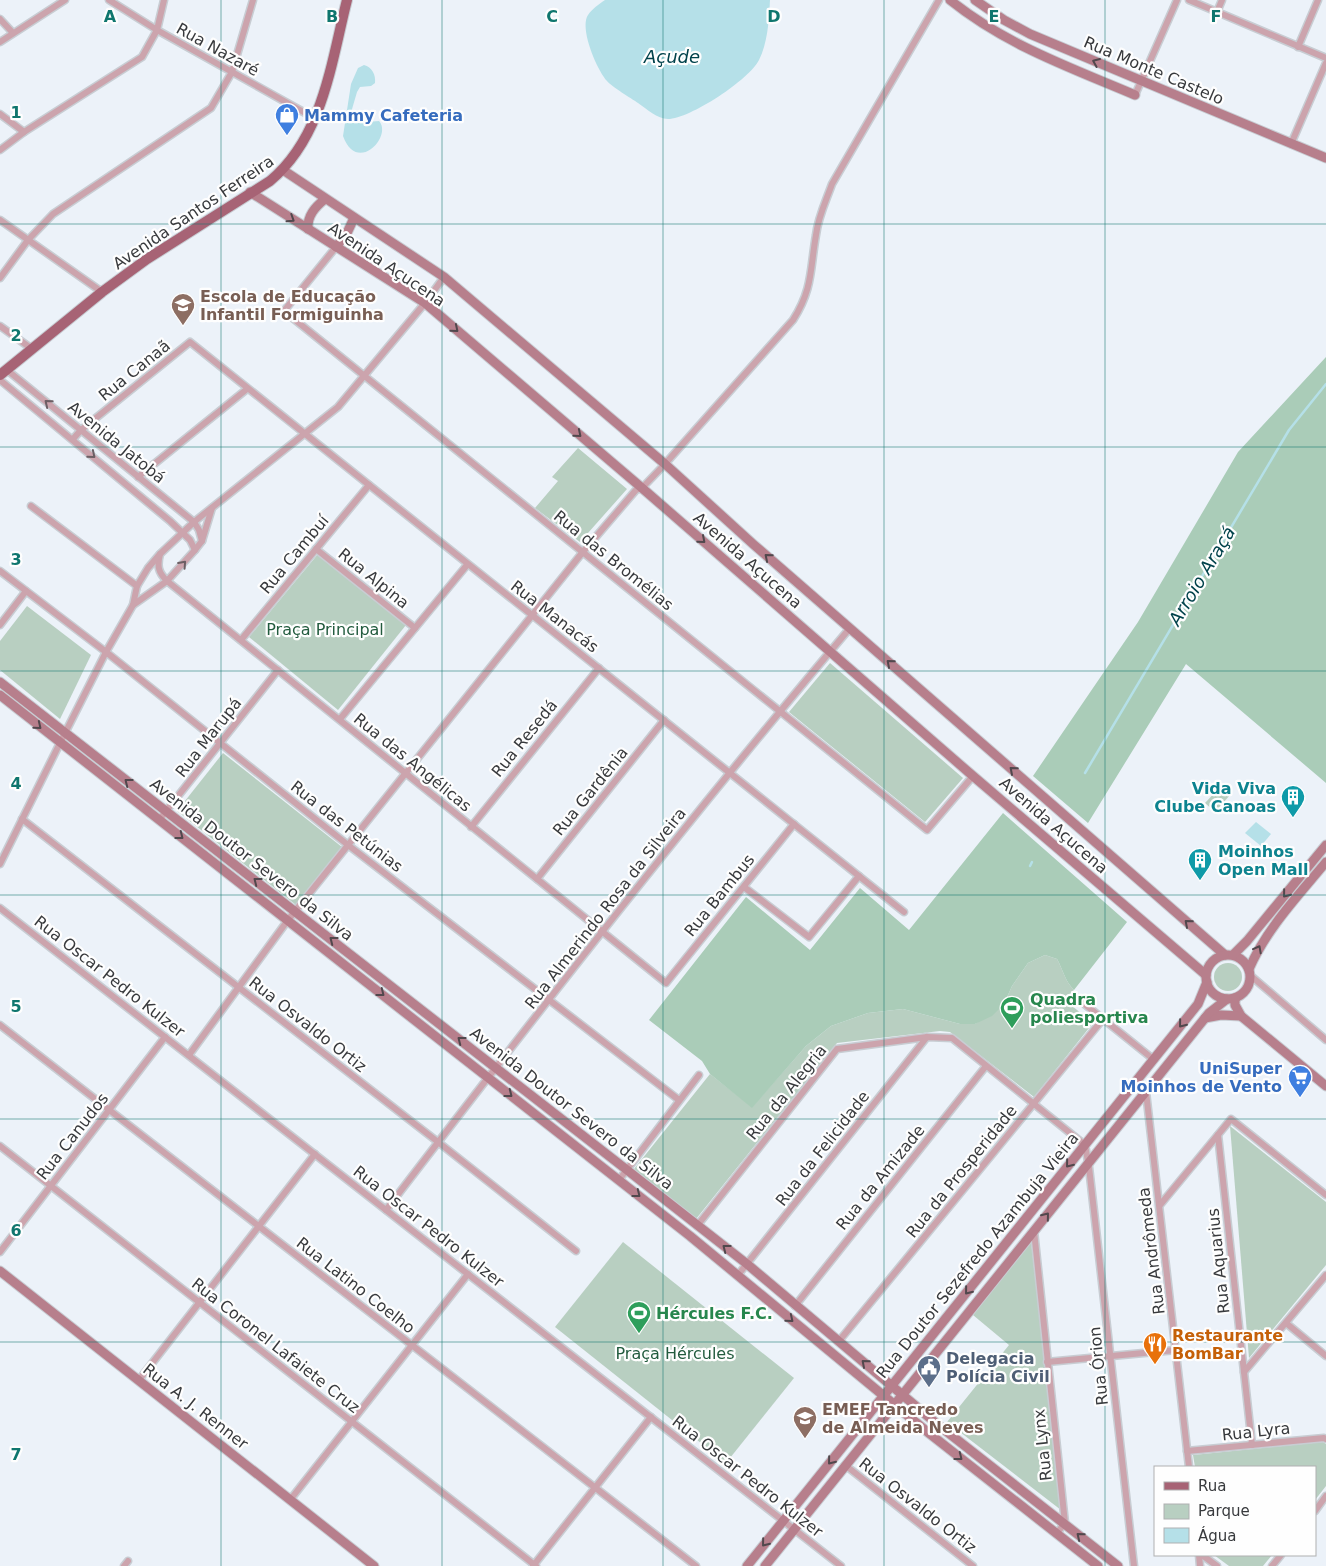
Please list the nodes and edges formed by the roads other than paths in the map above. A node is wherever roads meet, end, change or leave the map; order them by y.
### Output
1 (65, 0) edge
2 (109, 0) edge
3 (164, 0) edge
4 (253, 0) edge
5 (347, 0) edge
6 (939, 0) edge
7 (950, 0) edge
8 (975, 0) edge
9 (1177, 0) edge
10 (1189, 0) edge
11 (1222, 0) edge
12 (1318, 0) edge
13 (1217, 12) junction
14 (0, 20) edge
15 (157, 30) junction
16 (13, 33) junction
17 (0, 42) edge
18 (1298, 47) junction
19 (1326, 58) edge
20 (1326, 62) edge
21 (232, 72) junction
22 (1141, 81) junction
23 (1135, 95) joint
24 (0, 114) edge
25 (316, 119) junction
26 (24, 132) junction
27 (1291, 144) junction
28 (0, 150) edge
29 (1326, 158) edge
30 (283, 170) junction
31 (250, 192) junction
32 (326, 199) junction
33 (354, 218) junction
34 (0, 220) edge
35 (308, 229) junction
36 (28, 240) junction
37 (336, 248) junction
38 (444, 277) junction
39 (0, 278) edge
40 (102, 292) junction
41 (425, 304) junction
42 (0, 326) edge
43 (190, 342) joint
44 (32, 349) junction
45 (3, 372) edge
46 (364, 376) junction
47 (0, 380) edge
48 (247, 390) junction
49 (63, 415) junction
50 (55, 424) junction
51 (81, 430) junction
52 (305, 434) junction
53 (73, 439) junction
54 (665, 464) junction
55 (138, 477) junction
56 (369, 485) junction
57 (642, 488) junction
58 (31, 506) dead end
59 (212, 507) junction
60 (194, 522) junction
61 (183, 532) junction
62 (202, 541) junction
63 (316, 549) junction
64 (195, 550) junction
65 (582, 553) junction
66 (160, 554) junction
67 (467, 564) junction
68 (0, 571) edge
69 (168, 581) junction
70 (137, 586) junction
71 (26, 591) junction
72 (133, 605) junction
73 (532, 616) junction
74 (0, 625) edge
75 (415, 628) junction
76 (850, 628) junction
77 (240, 640) junction
78 (830, 651) junction
79 (106, 652) junction
80 (599, 668) junction
81 (278, 670) junction
82 (0, 682) edge
83 (0, 695) edge
84 (781, 710) junction
85 (340, 719) junction
86 (664, 720) junction
87 (65, 733) junction
88 (60, 743) junction
89 (221, 743) junction
90 (730, 773) junction
91 (405, 774) junction
92 (974, 776) junction
93 (166, 811) junction
94 (22, 819) junction
95 (159, 820) junction
96 (794, 824) junction
97 (471, 826) junction
98 (348, 845) junction
99 (1326, 845) edge
100 (1326, 862) edge
101 (0, 864) edge
102 (859, 876) junction
103 (537, 879) junction
104 (744, 887) junction
105 (0, 908) edge
106 (295, 911) junction
107 (904, 912) dead end
108 (288, 920) junction
109 (602, 931) junction
110 (1229, 955) junction
111 (1250, 972) junction
112 (1207, 979) junction
113 (666, 983) joint
114 (239, 988) junction
115 (1077, 998) dead end
116 (1231, 998) junction
117 (548, 1001) junction
118 (1241, 1016) junction
119 (1205, 1018) junction
120 (1103, 1019) junction
121 (0, 1025) edge
122 (165, 1037) junction
123 (926, 1037) junction
124 (1326, 1040) edge
125 (188, 1055) junction
126 (1153, 1059) junction
127 (986, 1066) junction
128 (497, 1068) junction
129 (699, 1074) dead end
130 (489, 1078) junction
131 (1326, 1086) edge
132 (1146, 1092) junction
133 (679, 1100) junction
134 (1034, 1104) junction
135 (109, 1110) junction
136 (1218, 1135) junction
137 (438, 1142) junction
138 (1085, 1145) junction
139 (0, 1146) edge
140 (315, 1154) junction
141 (1088, 1163) junction
142 (627, 1170) junction
143 (619, 1180) junction
144 (51, 1186) junction
145 (1326, 1195) edge
146 (1160, 1205) junction
147 (386, 1210) junction
148 (259, 1226) junction
149 (697, 1226) junction
150 (1034, 1231) junction
151 (576, 1251) dead end
152 (0, 1252) edge
153 (747, 1264) junction
154 (0, 1270) edge
155 (468, 1274) junction
156 (738, 1275) junction
157 (1326, 1276) edge
158 (200, 1302) junction
159 (795, 1306) junction
160 (945, 1319) junction
161 (1286, 1323) junction
162 (955, 1329) junction
163 (839, 1341) junction
164 (412, 1346) junction
165 (1176, 1350) junction
166 (1110, 1356) junction
167 (1326, 1356) edge
168 (1047, 1362) junction
169 (1244, 1372) junction
170 (139, 1380) junction
171 (891, 1386) junction
172 (884, 1395) junction
173 (902, 1395) junction
174 (895, 1404) junction
175 (651, 1417) junction
176 (352, 1422) junction
177 (937, 1424) junction
178 (930, 1434) junction
179 (1326, 1439) edge
180 (1252, 1445) junction
181 (1188, 1451) junction
182 (845, 1466) junction
183 (1189, 1466) edge
184 (594, 1488) junction
185 (1326, 1496) edge
186 (290, 1500) junction
187 (1316, 1510) edge
188 (783, 1521) junction
189 (1065, 1523) junction
190 (794, 1529) junction
191 (1057, 1534) junction
192 (1202, 1556) edge
193 (1280, 1556) edge
194 (534, 1565) edge
195 (374, 1566) edge
196 (696, 1566) edge
197 (747, 1566) edge
198 (764, 1566) edge
199 (841, 1566) edge
200 (973, 1566) edge
201 (1098, 1566) edge
202 (1118, 1566) edge
203 (1134, 1566) edge
204 (1217, 1566) edge
205 (1272, 1566) edge

1 - 16 street
2 - 15 street, Rua Nazaré
3 - 15 street
4 - 21 street
5 - 25 main road, Avenida Santos Ferreira
6 - 54 street
7 - 23 main road, Rua Monte Castelo
22 -> 8 main road, Rua Monte Castelo
9 - 22 street
10 - 13 street
11 - 13 street
12 - 18 street
13 - 18 street
14 - 16 street
15 - 21 street, Rua Nazaré
15 - 26 street
16 - 17 street
18 - 19 street
20 - 27 street
21 - 25 street, Rua Nazaré
21 - 36 street
22 - 23 street
22 - 27 main road, Rua Monte Castelo
24 - 26 street
25 - 30 main road, Avenida Santos Ferreira
26 - 28 street
27 - 29 main road, Rua Monte Castelo
30 - 31 main road, Avenida Santos Ferreira
30 - 32 main road, Avenida Açucena
31 -> 35 main road, Avenida Açucena
31 - 40 main road, Avenida Santos Ferreira
32 - 33 main road, Avenida Açucena
32 - 35 main road
33 - 37 main road
33 - 38 main road, Avenida Açucena
34 - 36 street
35 - 37 main road, Avenida Açucena
36 - 39 street
36 - 40 street
37 - 41 main road, Avenida Açucena
37 - 46 street, Rua das Bromélias
38 - 41 street
38 - 54 main road, Avenida Açucena
40 - 44 main road, Avenida Santos Ferreira
41 - 46 street
41 -> 57 main road, Avenida Açucena
42 - 44 street
43 - 48 street, Rua Manacás
43 - 51 street, Rua Canaã
44 - 45 main road, Avenida Santos Ferreira
49 -> 45 street, Avenida Jatobá
46 - 52 street
46 - 65 street, Rua das Bromélias
47 - 50 street, Avenida Jatobá
48 - 52 street, Rua Manacás
48 - 55 street
49 - 50 street
49 - 51 street, Avenida Jatobá
50 - 53 street, Avenida Jatobá
51 - 53 street, Rua Canaã
51 - 55 street, Avenida Jatobá
52 - 56 street, Rua Manacás
52 - 59 street
53 -> 61 street, Avenida Jatobá
54 - 57 street
76 -> 54 main road, Avenida Açucena
55 - 60 street, Avenida Jatobá
56 - 63 street, Rua Cambuí
56 - 67 street, Rua Manacás
57 - 65 street
57 -> 78 main road, Avenida Açucena
58 - 70 street
59 - 60 street
59 - 62 street
60 - 61 street
60 - 62 street, Avenida Jatobá
61 - 64 street, Avenida Jatobá
61 - 66 street
62 - 64 street
63 - 75 street, Rua Alpina
63 - 77 street, Rua Cambuí
69 -> 64 street
65 - 73 street
65 - 84 street, Rua das Bromélias
66 - 69 street, Rua das Angélicas
66 - 70 street
67 - 73 street, Rua Manacás
67 - 75 street
68 - 71 street, Rua das Petúnias
69 - 72 street
69 - 77 street, Rua das Angélicas
70 - 72 street
71 - 74 street
71 - 79 street, Rua das Petúnias
72 - 79 street
73 - 80 street, Rua Manacás
73 - 91 street
75 - 85 street
76 - 78 street, Rua Almerindo Rosa da Silveira
110 -> 76 main road, Avenida Açucena
77 - 81 street, Rua das Angélicas
78 - 84 street, Rua Almerindo Rosa da Silveira
78 - 92 main road, Avenida Açucena
79 - 87 street
79 - 89 street, Rua das Petúnias
80 - 86 street, Rua Manacás
80 - 97 street, Rua Resedá
81 - 85 street, Rua das Angélicas
81 - 89 street, Rua Marupá
82 - 87 main road, Avenida Doutor Severo da Silva
83 -> 88 main road, Avenida Doutor Severo da Silva
84 - 90 street, Rua Almerindo Rosa da Silveira
84 - 92 street, Rua das Bromélias
85 - 91 street, Rua das Angélicas
86 - 90 street, Rua Manacás
86 - 103 street, Rua Gardênia
87 - 88 street
93 -> 87 main road, Avenida Doutor Severo da Silva
88 - 94 street
88 - 95 main road, Avenida Doutor Severo da Silva
89 - 93 street, Rua Marupá
89 - 98 street, Rua das Petúnias
90 - 96 street, Rua Manacás
90 - 109 street, Rua Almerindo Rosa da Silveira
91 - 97 street, Rua das Angélicas
91 - 98 street
92 - 112 main road, Avenida Açucena
93 - 95 street, Rua Marupá
106 -> 93 main road, Avenida Doutor Severo da Silva
94 - 101 street
94 - 114 street, Rua Osvaldo Ortiz
95 -> 108 main road, Avenida Doutor Severo da Silva
96 - 102 street, Rua Manacás
96 - 104 street, Rua Bambus
97 - 103 street, Rua das Angélicas
98 - 106 street
98 - 117 street, Rua das Petúnias
99 -> 110 main road
111 -> 100 main road
102 - 104 street
102 - 107 street, Rua Manacás
103 - 109 street, Rua das Angélicas
104 - 113 street, Rua Bambus
105 - 122 street, Rua Oscar Pedro Kulzer
106 - 108 street
128 -> 106 main road, Avenida Doutor Severo da Silva
108 - 114 street
108 -> 130 main road, Avenida Doutor Severo da Silva
109 - 113 street, Rua das Angélicas
109 - 117 street, Rua Almerindo Rosa da Silveira
110 - 111 main road
110 - 112 main road
111 - 116 main road
111 - 124 street
112 - 116 main road
112 -> 126 main road, Rua Doutor Sezefredo Azambuja Vieira
114 - 125 street
114 - 137 street, Rua Osvaldo Ortiz
115 - 120 street
116 - 118 main road
116 - 119 main road, Rua Doutor Sezefredo Azambuja Vieira
117 - 128 street, Rua Almerindo Rosa da Silveira
117 - 133 street, Rua das Petúnias
118 - 119 main road
118 - 131 main road
119 - 132 main road, Rua Doutor Sezefredo Azambuja Vieira
120 - 126 street
120 - 134 street, Rua da Prosperidade
121 - 135 street, Rua Latino Coelho
122 - 125 street, Rua Oscar Pedro Kulzer
122 - 135 street, Rua Canudos
123 - 127 street, Rua da Alegria
123 - 149 street, Rua da Alegria
123 - 153 street, Rua da Felicidade
125 - 140 street, Rua Oscar Pedro Kulzer
126 - 138 main road, Rua Doutor Sezefredo Azambuja Vieira
127 - 134 street, Rua da Alegria
127 - 159 street, Rua da Amizade
128 - 130 street, Rua Almerindo Rosa da Silveira
128 - 142 main road, Avenida Doutor Severo da Silva
129 - 133 street
130 - 137 street, Rua Almerindo Rosa da Silveira
130 -> 143 main road, Avenida Doutor Severo da Silva
132 - 141 main road, Rua Doutor Sezefredo Azambuja Vieira
132 - 146 street, Rua Andrômeda
133 - 142 street
134 - 138 street, Rua da Alegria
134 - 163 street, Rua da Prosperidade
135 - 144 street, Rua Canudos
135 - 148 street, Rua Latino Coelho
136 - 145 street
136 - 146 street
136 - 169 street, Rua Aquarius
137 - 147 street, Rua Almerindo Rosa da Silveira
137 - 151 street, Rua Osvaldo Ortiz
138 - 141 street
138 -> 160 main road, Rua Doutor Sezefredo Azambuja Vieira
139 - 144 street, Rua Coronel Lafaiete Cruz
140 - 147 street, Rua Oscar Pedro Kulzer
140 - 148 street
150 -> 141 main road, Rua Doutor Sezefredo Azambuja Vieira
141 - 166 street, Rua Órion
142 - 143 street
142 - 149 main road, Avenida Doutor Severo da Silva
143 -> 156 main road, Avenida Doutor Severo da Silva
144 - 152 street, Rua Canudos
144 - 158 street, Rua Coronel Lafaiete Cruz
146 - 165 street, Rua Andrômeda
147 - 155 street, Rua Oscar Pedro Kulzer
148 - 158 street
148 - 164 street, Rua Latino Coelho
153 -> 149 main road, Avenida Doutor Severo da Silva
150 - 162 main road, Rua Doutor Sezefredo Azambuja Vieira
150 - 168 street, Rua Lynx
153 - 156 street, Rua da Felicidade
153 - 159 main road, Avenida Doutor Severo da Silva
154 - 170 main road, Rua A. J. Renner
155 - 164 street
155 - 175 street, Rua Oscar Pedro Kulzer
156 -> 172 main road, Avenida Doutor Severo da Silva
157 - 161 street
158 - 170 street
158 - 176 street, Rua Coronel Lafaiete Cruz
159 - 163 main road, Avenida Doutor Severo da Silva
160 - 162 main road
160 - 171 main road, Rua Doutor Sezefredo Azambuja Vieira
161 - 167 street
161 - 169 street
162 - 173 main road, Rua Doutor Sezefredo Azambuja Vieira
171 -> 163 main road, Avenida Doutor Severo da Silva
164 - 176 street
164 - 184 street, Rua Latino Coelho
165 - 166 street
165 - 181 street, Rua Andrômeda
166 - 168 street
166 - 203 street, Rua Órion
168 - 189 street, Rua Lynx
169 - 180 street, Rua Aquarius
170 - 186 main road, Rua A. J. Renner
171 - 172 main road, Rua Doutor Sezefredo Azambuja Vieira
171 - 173 main road, Avenida Doutor Severo da Silva
172 - 174 main road, Avenida Doutor Severo da Silva
172 -> 188 main road, Rua Doutor Sezefredo Azambuja Vieira
173 - 174 main road, Rua Doutor Sezefredo Azambuja Vieira
173 - 177 main road, Avenida Doutor Severo da Silva
174 - 178 main road, Avenida Doutor Severo da Silva
174 - 182 main road, Rua Doutor Sezefredo Azambuja Vieira
175 - 184 street
175 - 188 street, Rua Oscar Pedro Kulzer
176 - 186 street
176 - 194 street, Rua Coronel Lafaiete Cruz
177 - 178 main road
177 - 189 main road, Avenida Doutor Severo da Silva
178 -> 191 main road, Avenida Doutor Severo da Silva
179 - 180 street, Rua Lyra
180 - 181 street, Rua Lyra
181 - 183 street, Rua Andrômeda
182 - 190 main road, Rua Doutor Sezefredo Azambuja Vieira
182 - 200 street, Rua Osvaldo Ortiz
184 - 194 street
184 - 196 street, Rua Latino Coelho
185 - 187 street
186 - 195 main road, Rua A. J. Renner
188 - 190 street, Rua Oscar Pedro Kulzer
188 -> 197 main road, Rua Doutor Sezefredo Azambuja Vieira
189 - 191 street
202 -> 189 main road, Avenida Doutor Severo da Silva
190 - 198 main road, Rua Doutor Sezefredo Azambuja Vieira
190 - 199 street, Rua Oscar Pedro Kulzer
191 - 201 main road, Avenida Doutor Severo da Silva
192 - 204 street
193 - 205 street

